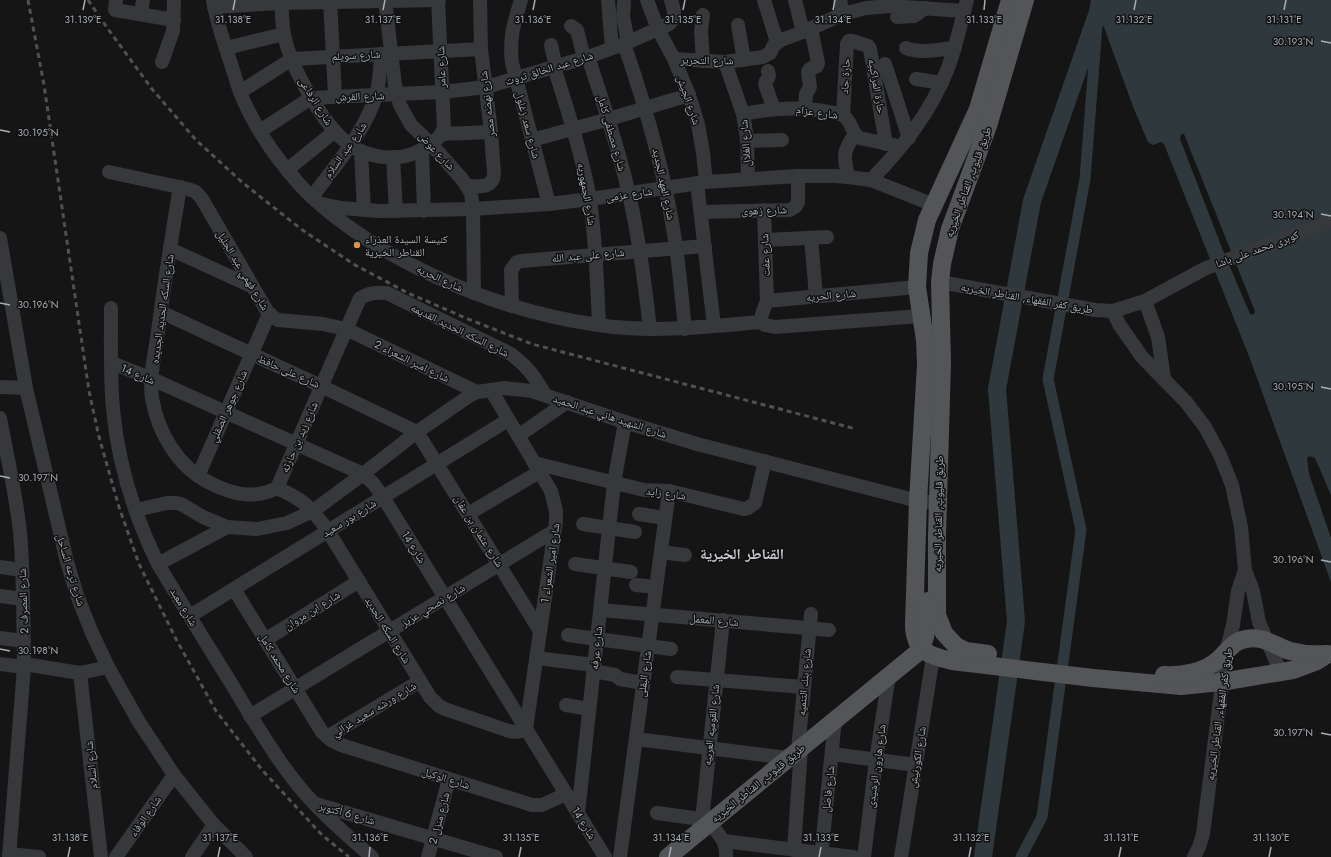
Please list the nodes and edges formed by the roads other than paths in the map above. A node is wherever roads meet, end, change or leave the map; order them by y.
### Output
1 (143, 0) edge
2 (174, 0) edge
3 (439, 0) edge
4 (480, 0) edge
5 (521, 0) edge
6 (608, 0) edge
7 (647, 0) edge
8 (671, 0) edge
9 (764, 0) edge
10 (795, 0) edge
11 (840, 0) edge
12 (1010, 0) edge
13 (1025, 0) edge
14 (330, 1) edge
15 (385, 1) edge
16 (281, 2) edge
17 (213, 3) edge
18 (624, 3) dead end
19 (880, 3) edge
20 (116, 5) edge
21 (966, 5) edge
22 (925, 8) junction
23 (141, 14) junction
24 (843, 14) junction
25 (703, 15) dead end
26 (897, 17) dead end
27 (174, 20) junction
28 (738, 25) dead end
29 (571, 26) dead end
30 (658, 29) junction
31 (807, 30) junction
32 (284, 34) junction
33 (852, 41) joint
34 (777, 42) junction
35 (621, 44) junction
36 (551, 45) dead end
37 (226, 48) junction
38 (906, 48) dead end
39 (955, 48) junction
40 (481, 49) junction
41 (440, 51) junction
42 (386, 53) junction
43 (333, 56) junction
44 (586, 57) junction
45 (292, 59) junction
46 (674, 59) junction
47 (744, 60) junction
48 (703, 61) junction
49 (162, 62) dead end
50 (725, 62) junction
51 (885, 64) dead end
52 (555, 67) junction
53 (768, 71) dead end
54 (516, 78) junction
55 (916, 79) dead end
56 (942, 83) junction
57 (486, 87) junction
58 (240, 92) junction
59 (442, 92) junction
60 (397, 94) junction
61 (376, 95) junction
62 (689, 95) junction
63 (335, 96) junction
64 (311, 98) junction
65 (774, 108) junction
66 (805, 108) junction
67 (646, 109) junction
68 (743, 114) junction
69 (843, 114) junction
70 (609, 119) junction
71 (574, 129) junction
72 (260, 131) junction
73 (335, 131) junction
74 (491, 132) junction
75 (441, 134) junction
76 (854, 135) junction
77 (532, 140) junction
78 (782, 140) dead end
79 (747, 141) junction
80 (906, 143) junction
81 (886, 144) junction
82 (427, 147) junction
83 (356, 148) junction
84 (393, 157) junction
85 (287, 170) junction
86 (109, 172) dead end
87 (798, 176) junction
88 (848, 177) junction
89 (748, 179) junction
90 (871, 180) junction
91 (702, 183) junction
92 (467, 186) junction
93 (180, 187) junction
94 (666, 189) junction
95 (629, 194) junction
96 (315, 200) junction
97 (590, 200) junction
98 (549, 204) junction
99 (934, 205) junction
100 (473, 209) junction
101 (364, 210) junction
102 (764, 210) junction
103 (424, 211) junction
104 (396, 212) junction
105 (701, 212) junction
106 (1331, 221) edge
107 (827, 237) dead end
108 (811, 238) junction
109 (765, 240) junction
110 (1, 244) edge
111 (705, 246) junction
112 (676, 248) junction
113 (170, 249) junction
114 (640, 251) junction
115 (596, 254) junction
116 (1206, 268) joint
117 (940, 282) junction
118 (253, 287) junction
119 (917, 287) junction
120 (474, 293) junction
121 (816, 296) junction
122 (360, 298) joint
123 (767, 301) junction
124 (1145, 301) junction
125 (512, 306) junction
126 (111, 308) dead end
127 (1113, 311) junction
128 (160, 312) junction
129 (269, 314) junction
130 (921, 316) junction
131 (760, 322) junction
132 (599, 325) junction
133 (714, 326) junction
134 (346, 329) junction
135 (650, 329) junction
136 (684, 329) junction
137 (251, 354) junction
138 (112, 363) junction
139 (1164, 379) junction
140 (152, 380) junction
141 (321, 386) junction
142 (0, 387) edge
143 (26, 388) junction
144 (484, 391) junction
145 (545, 395) junction
146 (567, 402) junction
147 (226, 413) junction
148 (0, 418) edge
149 (508, 420) junction
150 (625, 422) junction
151 (417, 432) junction
152 (518, 436) junction
153 (296, 444) junction
154 (765, 462) junction
155 (437, 464) junction
156 (537, 468) junction
157 (363, 474) junction
158 (198, 476) junction
159 (614, 483) junction
160 (277, 488) junction
161 (669, 491) junction
162 (383, 497) junction
163 (918, 501) junction
164 (938, 502) junction
165 (136, 510) junction
166 (313, 511) junction
167 (468, 514) junction
168 (639, 514) dead end
169 (665, 518) junction
170 (583, 524) dead end
171 (227, 527) junction
172 (609, 529) junction
173 (328, 531) junction
174 (554, 531) junction
175 (635, 532) dead end
176 (936, 536) junction
177 (661, 552) junction
178 (685, 555) dead end
179 (158, 564) junction
180 (575, 564) dead end
181 (499, 565) junction
182 (0, 567) edge
183 (604, 568) junction
184 (22, 570) junction
185 (1245, 570) junction
186 (359, 581) junction
187 (656, 587) junction
188 (234, 589) junction
189 (0, 596) edge
190 (445, 598) junction
191 (23, 599) junction
192 (600, 610) junction
193 (652, 614) junction
194 (811, 614) dead end
195 (190, 616) junction
196 (723, 620) junction
197 (810, 628) junction
198 (829, 630) dead end
199 (390, 631) junction
200 (540, 631) junction
201 (568, 635) dead end
202 (0, 638) edge
203 (597, 639) junction
204 (265, 640) junction
205 (24, 641) junction
206 (1267, 641) junction
207 (648, 646) junction
208 (671, 649) dead end
209 (927, 652) junction
210 (1226, 652) junction
211 (1329, 654) edge
212 (959, 656) junction
213 (536, 658) junction
214 (0, 664) edge
215 (24, 665) junction
216 (108, 667) junction
217 (593, 668) junction
218 (80, 673) junction
219 (1281, 673) junction
220 (1094, 674) junction
221 (889, 675) junction
222 (677, 677) dead end
223 (716, 680) junction
224 (420, 681) junction
225 (1222, 682) junction
226 (643, 683) junction
227 (804, 687) junction
228 (295, 688) junction
229 (566, 706) dead end
230 (589, 709) junction
231 (250, 716) junction
232 (835, 720) junction
233 (526, 729) junction
234 (327, 737) junction
235 (636, 739) junction
236 (709, 748) junction
237 (796, 752) junction
238 (832, 754) junction
239 (876, 760) junction
240 (916, 765) junction
241 (174, 775) junction
242 (449, 779) junction
243 (566, 794) junction
244 (314, 803) junction
245 (578, 813) junction
246 (657, 813) dead end
247 (704, 824) junction
248 (214, 825) junction
249 (433, 838) junction
250 (724, 841) junction
251 (794, 850) junction
252 (773, 852) edge
253 (821, 855) edge
254 (9, 856) edge
255 (488, 856) edge
256 (39, 857) edge
257 (101, 857) edge
258 (116, 857) edge
259 (192, 857) edge
260 (246, 857) edge
261 (372, 857) edge
262 (428, 857) edge
263 (605, 857) edge
264 (620, 857) edge
265 (668, 857) edge
266 (726, 857) edge
267 (853, 857) edge
268 (864, 857) edge
269 (901, 857) edge
270 (1194, 857) edge

1 - 23 street
2 - 27 street
3 - 15 street
3 - 41 street, شارع عامر
4 - 40 street, شارع نهضه مصر
5 - 54 street, شارع سعد زغلول
6 - 35 street
7 - 30 street, شارع الجيش
8 - 30 street, شارع عبد الخالق ثروت
9 - 34 street
10 - 31 street
11 - 24 street
12 - 99 main road, طريق قليوب, القناطر الخيريه
13 - 117 main road, طريق قليوب, القناطر الخيريه
14 - 15 street
14 - 16 street
14 - 43 street
15 - 42 street
16 - 17 street
16 - 32 street, شارع الرفاعى
17 - 37 street, شارع الحريه
18 - 35 street
19 - 22 street, شارع التحرير
19 - 24 street, شارع التحرير
20 - 23 street
21 - 22 street, شارع التحرير
21 - 39 street
22 - 26 street
23 - 27 street
24 - 31 street, شارع التحرير
25 - 48 street
27 - 49 street
28 - 47 street
29 - 44 street, شارع مصطفى كامل
30 - 35 street, شارع عبد الخالق ثروت
30 - 46 street, شارع الجيش
31 - 34 street, شارع التحرير
31 - 66 street
32 - 37 street
32 - 45 street, شارع الرفاعى
33 - 69 street, حارة جاد
33 - 81 street, حارة المراكبيه
34 - 47 street, شارع التحرير
35 - 44 street, شارع عبد الخالق ثروت
35 - 67 street, شارع العهد الجديد
36 - 52 street, شارع الجمهوريه
37 - 58 street, شارع الحريه
38 - 39 street
39 - 56 street
40 - 41 street, شارع سويلم
40 - 57 street, شارع نهضه مصر
41 - 42 street, شارع سويلم
41 - 59 street, شارع عامر
42 - 43 street, شارع سويلم
42 - 60 street, شارع عوض
42 - 61 street, شارع عبد السلام
43 - 45 street, شارع سويلم
43 - 63 street
44 - 52 street, شارع عبد الخالق ثروت
44 - 70 street, شارع مصطفى كامل
45 - 58 street, شارع سويلم
45 - 64 street, شارع الرفاعى
46 - 48 street, شارع التحرير
46 - 62 street, شارع الجيش
47 - 50 street, شارع التحرير
48 - 50 street, شارع التحرير
50 - 68 street, شارع الغلال
51 - 80 street
52 - 54 street, شارع عبد الخالق ثروت
52 - 71 street, شارع الجمهوريه
53 - 65 street
54 - 57 street, شارع عبد الخالق ثروت
54 - 77 street, شارع سعد زغلول
55 - 56 street
56 - 80 street
57 - 59 street, شارع عبد الخالق ثروت
57 - 74 street, شارع نهضه مصر
58 - 72 street, شارع الحريه
59 - 60 street, شارع عبد الخالق ثروت
59 - 75 street, شارع عامر
60 - 61 street, شارع القرش
60 - 82 street, شارع عوض
61 - 63 street, شارع القرش
61 - 83 street, شارع عبد السلام
62 - 67 street
62 - 91 street, شارع الجيش
63 - 64 street, شارع القرش
64 - 72 street, شارع القرش
64 - 73 street, شارع الرفاعى
65 - 66 street, شارع عزام
65 - 68 street, شارع عزام
66 - 69 street, شارع عزام
67 - 70 street
67 - 94 street, شارع العهد الجديد
68 - 79 street, شارع الغلال
69 - 76 street, شارع عزام
70 - 71 street
70 - 95 street, شارع مصطفى كامل
71 - 77 street
71 - 97 street, شارع الجمهوريه
72 - 85 street, شارع الحريه
73 - 83 street, شارع الرفاعى
73 - 85 street
74 - 75 street
74 - 92 street, شارع نهضه مصر
75 - 82 street, شارع الرفاعى
76 - 81 street
76 - 88 street
77 - 98 street, شارع سعد زغلول
78 - 79 street
79 - 89 street, شارع الغلال
80 - 81 street
80 - 90 street
82 - 84 street, شارع الرفاعى
82 - 92 street, شارع عوض
82 - 103 street
83 - 84 street, شارع الرفاعى
83 - 96 street, شارع عبد السلام
83 - 101 street
84 - 104 street
85 - 96 street, شارع الحريه
86 - 93 street, شارع فهمي عبد الجليل
87 - 88 street, شارع عزمى
87 - 89 street, شارع عزمى
87 - 102 street, شارع زهوى
88 - 90 street, شارع عزمى
89 - 91 street, شارع عزمى
90 - 99 street, شارع عزمى
91 - 94 street, شارع عزمى
91 - 105 street, شارع الجيش
92 - 100 street, شارع عوض
93 - 113 street, شارع السكه الحديد الجديده
93 - 118 street, شارع فهمي عبد الجليل
94 - 95 street, شارع عزمى
94 - 112 street, شارع العهد الجديد
95 - 97 street, شارع عزمى
95 - 114 street, شارع مصطفى كامل
96 - 101 street, شارع عزمى
96 - 120 street, شارع الحريه
97 - 98 street, شارع عزمى
97 - 115 street, شارع الجمهوريه
98 - 100 street, شارع عزمى
99 - 119 main road, طريق قليوب, القناطر الخيريه
100 - 103 street, شارع عزمى
100 - 120 street, شارع عوض
101 - 104 street, شارع عزمى
102 - 105 street, شارع زهوى
102 - 109 street, شارع عفت
103 - 104 street, شارع عزمى
105 - 111 street, شارع الجيش
106 - 116 street, كوبرى محمد على باشا
107 - 108 street
108 - 109 street
108 - 121 street
109 - 123 street, شارع عفت
110 - 143 street, شارع ترعه الساحل
111 - 112 street, شارع على عبد الله
111 - 133 street, شارع الجيش
112 - 114 street, شارع على عبد الله
112 - 136 street, شارع العهد الجديد
113 - 118 street
113 - 128 street, شارع السكه الحديد الجديده
114 - 115 street, شارع على عبد الله
114 - 135 street, شارع مصطفى كامل
115 - 125 street, شارع على عبد الله
115 - 132 street, شارع الجمهوريه
116 - 124 street, طريق كفر الفقهاء, القناطر الخيريه
117 - 127 street, طريق كفر الفقهاء, القناطر الخيريه
117 - 164 main road, طريق قليوب, القناطر الخيريه
118 - 129 street, شارع فهمي عبد الجليل
119 - 121 street, شارع الحريه
119 - 130 main road, طريق قليوب, القناطر الخيريه
120 - 125 street, شارع الحريه
121 - 123 street, شارع الحريه
122 - 134 street, شارع زيد بن حارثه
122 - 145 street, شارع السكه الحديد القديمه
123 - 131 street
124 - 127 street, طريق كفر الفقهاء, القناطر الخيريه
124 - 139 street
125 - 132 street, شارع الحريه
126 - 138 street, شارع معبد
127 - 139 street, طريق كفر الفقهاء, القناطر الخيريه
128 - 137 street, شارع على حافظ
128 - 140 street, شارع السكه الحديد الجديده
129 - 134 street, شارع فهمي عبد الجليل
129 - 137 street, شارع جوهر الصقلي
130 - 131 street, شارع الحريه
130 - 163 main road, طريق قليوب, القناطر الخيريه
131 - 133 street, شارع الحريه
132 - 135 street, شارع الحريه
133 - 136 street, شارع الحريه
134 - 141 street, شارع زيد بن حارثه
134 - 144 street, شارع امير الشعراء 2
135 - 136 street, شارع الحريه
137 - 141 street, شارع على حافظ
137 - 147 street, شارع جوهر الصقلي
138 - 140 street, شارع 14
138 - 165 street, شارع معبد
139 - 185 street, طريق كفر الفقهاء, القناطر الخيريه
140 - 147 street, شارع 14
140 - 158 street, شارع السكه الحديد الجديده
141 - 151 street, شارع على حافظ
141 - 153 street, شارع زيد بن حارثه
142 - 143 street
143 - 216 street, شارع ترعه الساحل
144 - 145 street, شارع الشهيد هاني عبد الحميد
144 - 149 street, شارع امير الشعراء 1
144 - 151 street, شارع الشهيد هاني عبد الحميد
145 - 146 street, شارع الشهيد هاني عبد الحميد
146 - 150 street, شارع الشهيد هاني عبد الحميد
146 - 152 street
147 - 153 street, شارع 14
147 - 158 street, شارع جوهر الصقلي
148 - 184 street, شارع المصرف 2
149 - 152 street, شارع امير الشعراء 1
149 - 155 street, شارع بور سعيد
150 - 154 street, شارع الشهيد هاني عبد الحميد
150 - 159 street, شارع عرفه
151 - 155 street, شارع عثمان بن عفان
151 - 157 street, شارع الشهيد هاني عبد الحميد
152 - 156 street, شارع امير الشعراء 1
153 - 157 street, شارع 14
153 - 160 street, شارع زيد بن حارثه
154 - 161 street, شارع زايد
154 - 163 street, شارع الشهيد هاني عبد الحميد
155 - 162 street, شارع بور سعيد
155 - 167 street, شارع عثمان بن عفان
156 - 159 street, شارع زايد
156 - 167 street
156 - 174 street, شارع امير الشعراء 1
157 - 162 street, شارع 14
157 - 166 street, شارع الشهيد هاني عبد الحميد
158 - 160 street, شارع السكه الحديد الجديده
159 - 161 street, شارع زايد
159 - 172 street, شارع عرفه
160 - 166 street, شارع السكه الحديد
161 - 169 street, شارع البقلى
162 - 173 street, شارع بور سعيد
162 - 190 street, شارع 14
163 - 164 street, شارع الشهيد هاني عبد الحميد
163 - 209 main road, طريق قليوب, القناطر الخيريه
164 - 176 main road, طريق قليوب, القناطر الخيريه
165 - 171 street
165 - 179 street, شارع معبد
166 - 171 street, شارع الشهيد هاني عبد الحميد
166 - 173 street, شارع السكه الحديد
167 - 181 street, شارع عثمان بن عفان
168 - 169 street
169 - 177 street, شارع البقلى
170 - 172 street
171 - 179 street
172 - 175 street
172 - 183 street, شارع عرفه
173 - 186 street, شارع السكه الحديد
173 - 188 street, شارع بور سعيد
174 - 181 street, شارع نصحي عزيز
174 - 200 street, شارع امير الشعراء 1
176 - 209 main road
176 - 212 main road, طريق قليوب, القناطر الخيريه
177 - 178 street
177 - 187 street, شارع البقلى
179 - 195 street, شارع معبد
180 - 183 street
181 - 190 street, شارع نصحي عزيز
181 - 200 street, شارع عثمان بن عفان
182 - 184 street
183 - 187 street
183 - 192 street, شارع عرفه
184 - 191 street, شارع المصرف 2
185 - 206 street, طريق كفر الفقهاء, القناطر الخيريه
185 - 210 street, طريق كفر الفقهاء, القناطر الخيريه
186 - 199 street, شارع السكه الحديد
186 - 204 street, شارع ابن مروان
187 - 193 street, شارع البقلى
188 - 195 street, شارع بور سعيد
188 - 204 street, شارع محمد كامل
189 - 191 street
190 - 199 street, شارع نصحي عزيز
190 - 233 street, شارع 14
191 - 205 street, شارع المصرف 2
192 - 193 street, شارع المعمل
192 - 203 street, شارع عرفه
193 - 196 street, شارع المعمل
193 - 207 street, شارع البقلى
194 - 197 street, شارع بنك التنميه
195 - 231 street, شارع معبد
196 - 197 street, شارع المعمل
196 - 223 street, شارع القوميه العربيه
197 - 198 street, شارع المعمل
197 - 227 street, شارع بنك التنميه
199 - 224 street, شارع السكه الحديد
199 - 228 street, شارع نصحي عزيز
200 - 213 street, شارع امير الشعراء 1
201 - 203 street
202 - 205 street
203 - 207 street
203 - 217 street, شارع عرفه
204 - 228 street, شارع محمد كامل
205 - 215 street, شارع المصرف 2
206 - 210 main road, طريق قليوب, القناطر الخيريه
206 - 211 main road, طريق قليوب, القناطر الخيريه
206 - 219 street, طريق كفر الفقهاء, القناطر الخيريه
207 - 208 street
207 - 226 street, شارع البقلى
209 - 212 main road, طريق قليوب, القناطر الخيريه
209 - 221 main road, طريق قليوب, القناطر الخيريه
209 - 240 street, شارع الكورنيش
210 - 220 main road, طريق قليوب, القناطر الخيريه
210 - 225 street, طريق كفر الفقهاء, القناطر الخيريه
211 - 219 main road, طريق قليوب, القناطر الخيريه
212 - 220 main road, طريق قليوب, القناطر الخيريه
213 - 217 street
213 - 233 street, شارع امير الشعراء 1
214 - 215 street
215 - 218 street
215 - 254 street, شارع المصرف 2
216 - 218 street
216 - 241 street, شارع ترعه الساحل
217 - 226 street
217 - 230 street, شارع عرفه
218 - 257 street, شارع السلام
219 - 225 main road, طريق قليوب, القناطر الخيريه
220 - 225 main road, طريق قليوب, القناطر الخيريه
221 - 232 main road, طريق قليوب, القناطر الخيريه
221 - 239 street, شارع هارون الرشيدى
222 - 223 street
223 - 227 street
223 - 236 street, شارع القوميه العربيه
224 - 233 street, شارع السكه الحديد
224 - 234 street, شارع ورشه سعيد غزالي
225 - 270 street, طريق كفر الفقهاء, القناطر الخيريه
226 - 235 street, شارع البقلى
227 - 237 street, شارع بنك التنميه
228 - 231 street, شارع نصحي عزيز
228 - 234 street, شارع محمد كامل
229 - 230 street
230 - 245 street, شارع عرفه
231 - 244 street, شارع معبد
232 - 237 main road, طريق قليوب, القناطر الخيريه
232 - 238 street, شارع فاضل
233 - 243 street, شارع 14
234 - 242 street, شارع الوكيل
235 - 236 street
235 - 264 street, شارع البقلى
236 - 237 street
236 - 247 street, شارع القوميه العربيه
237 - 247 main road, طريق قليوب, القناطر الخيريه
237 - 251 street, شارع بنك التنميه
238 - 239 street
238 - 253 street, شارع فاضل
239 - 240 street
239 - 268 street, شارع هارون الرشيدى
240 - 269 street, شارع الكورنيش
241 - 248 street, شارع ترعه الساحل
241 - 258 street, شارع الوفاء
242 - 243 street, شارع الوكيل
242 - 249 street, شارع منزل 2
243 - 245 street, شارع 14
244 - 249 street, شارع 6 أكتوبر
244 - 261 street, شارع معبد
245 - 263 street, شارع 14
246 - 247 street
247 - 250 street
247 - 265 main road, طريق قليوب, القناطر الخيريه
248 - 259 street
248 - 260 street, شارع ترعه الساحل
249 - 255 street, شارع 6 أكتوبر
249 - 262 street, شارع منزل 2
250 - 252 street
250 - 266 street
251 - 252 street
251 - 253 street
253 - 267 street
254 - 256 street

